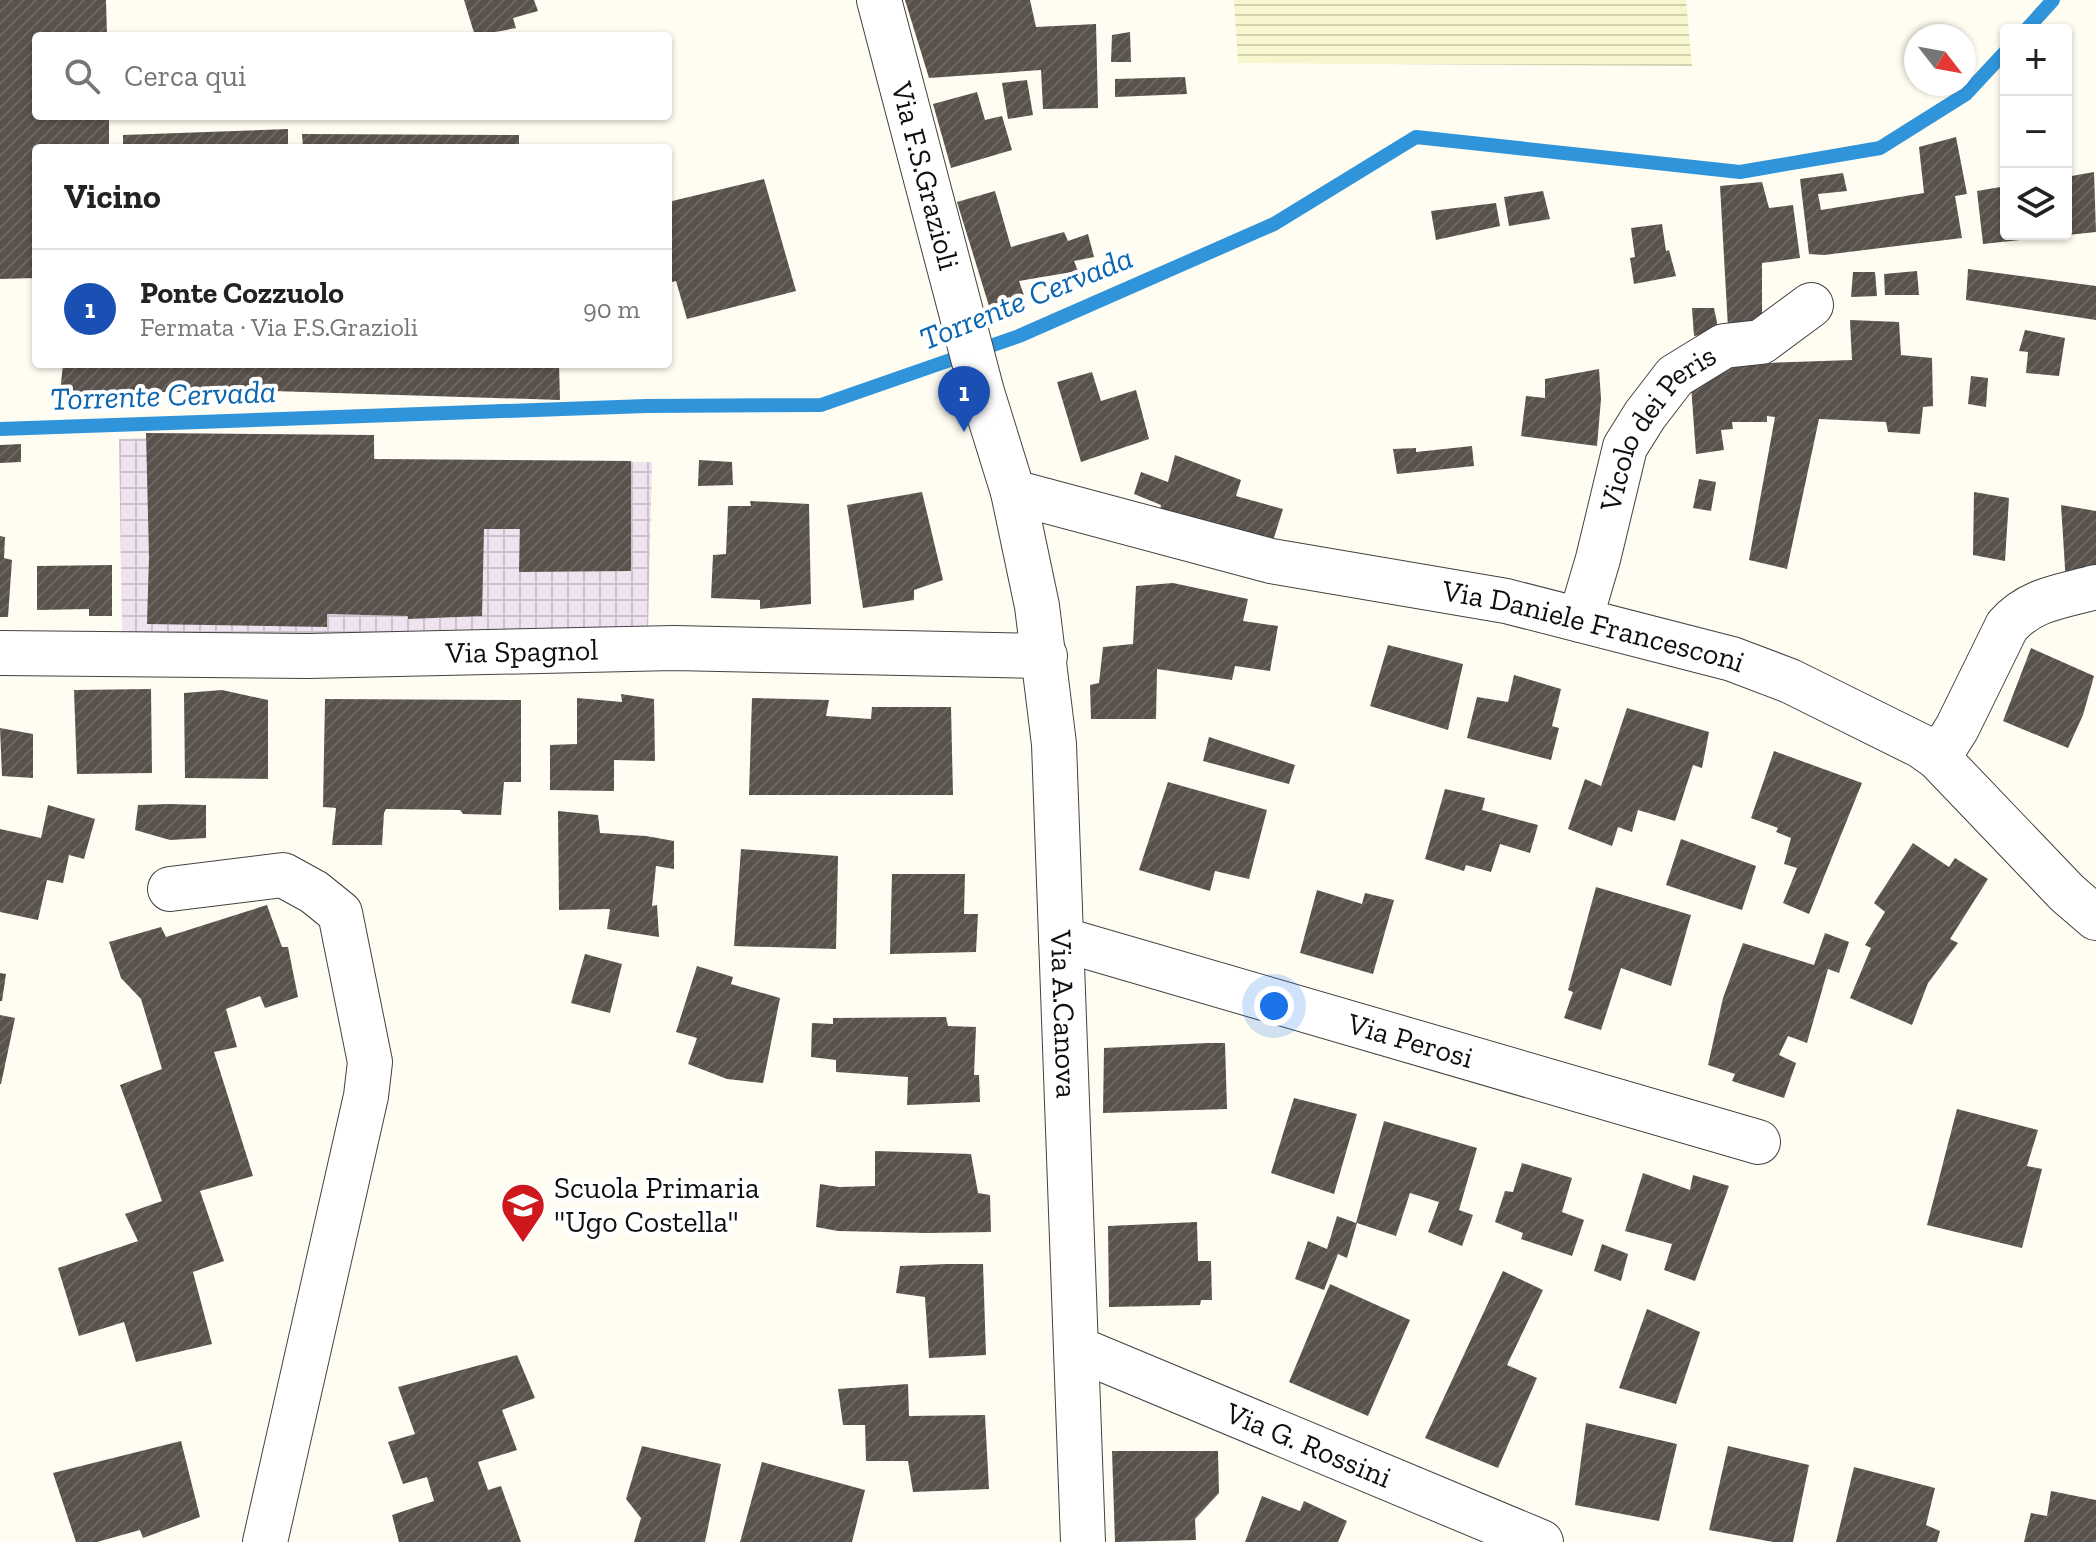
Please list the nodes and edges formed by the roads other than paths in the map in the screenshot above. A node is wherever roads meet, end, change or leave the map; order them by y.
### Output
1 (879, 0) edge
2 (1811, 305) dead end
3 (1013, 492) junction
4 (2096, 587) edge
5 (1580, 620) junction
6 (0, 653) edge
7 (1045, 656) junction
8 (1938, 758) junction
9 (170, 889) dead end
10 (2096, 918) edge
11 (1061, 939) junction
12 (1758, 1142) dead end
13 (1076, 1348) junction
14 (265, 1542) edge
15 (1083, 1542) edge
16 (1541, 1542) edge

1 - 3 street, Via F.S.Grazioli
2 - 5 street, Vicolo dei Peris
3 - 5 street, Via Daniele Francesconi
3 - 7 street, Via A.Canova
4 - 8 street
5 - 8 street, Via Daniele Francesconi
6 - 7 street, Via Spagnol
7 - 11 street, Via A.Canova
8 - 10 street, Via Daniele Francesconi
9 - 14 street
11 - 12 street, Via Perosi
11 - 13 street, Via A.Canova
13 - 15 street, Via A.Canova
13 - 16 street, Via G. Rossini

